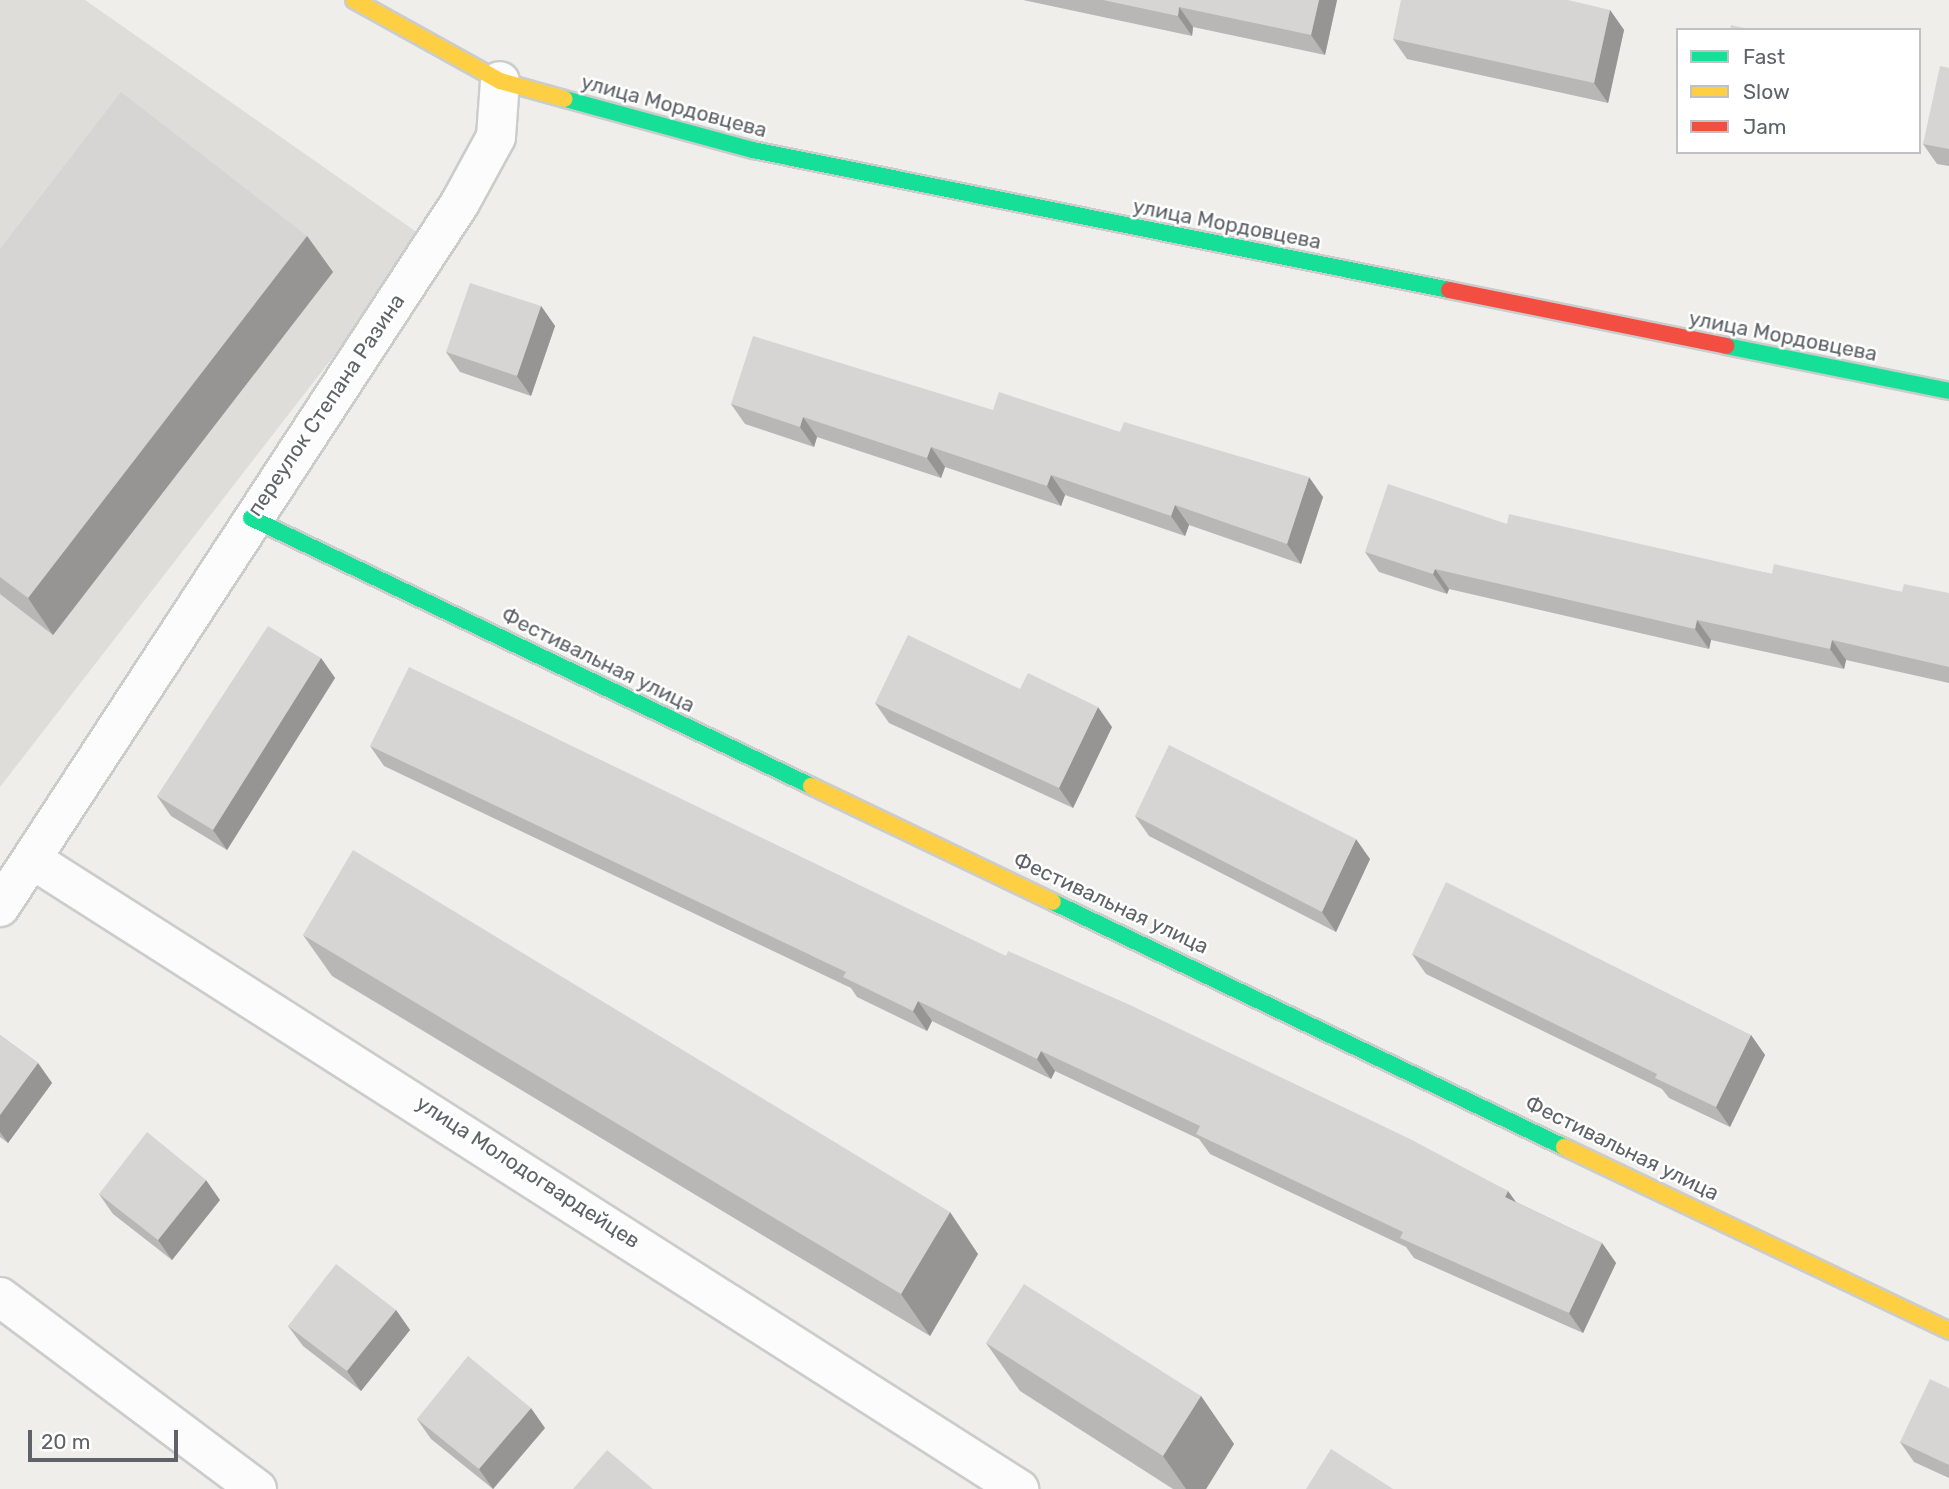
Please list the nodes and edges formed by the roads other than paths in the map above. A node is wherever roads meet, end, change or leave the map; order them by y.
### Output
1 (354, 0) edge
2 (500, 81) junction
3 (1949, 391) edge
4 (251, 518) junction
5 (33, 860) junction
6 (0, 907) edge
7 (0, 1297) edge
8 (1949, 1331) edge
9 (257, 1489) edge
10 (1019, 1489) edge

1 - 2 street
2 - 3 street, улица Мордовцева
2 - 4 street, переулок Степана Разина
4 - 5 street, переулок Степана Разина
4 - 8 street, Фестивальная улица
5 - 6 street, переулок Степана Разина
5 - 10 street, улица Молодогвардейцев
7 - 9 street

